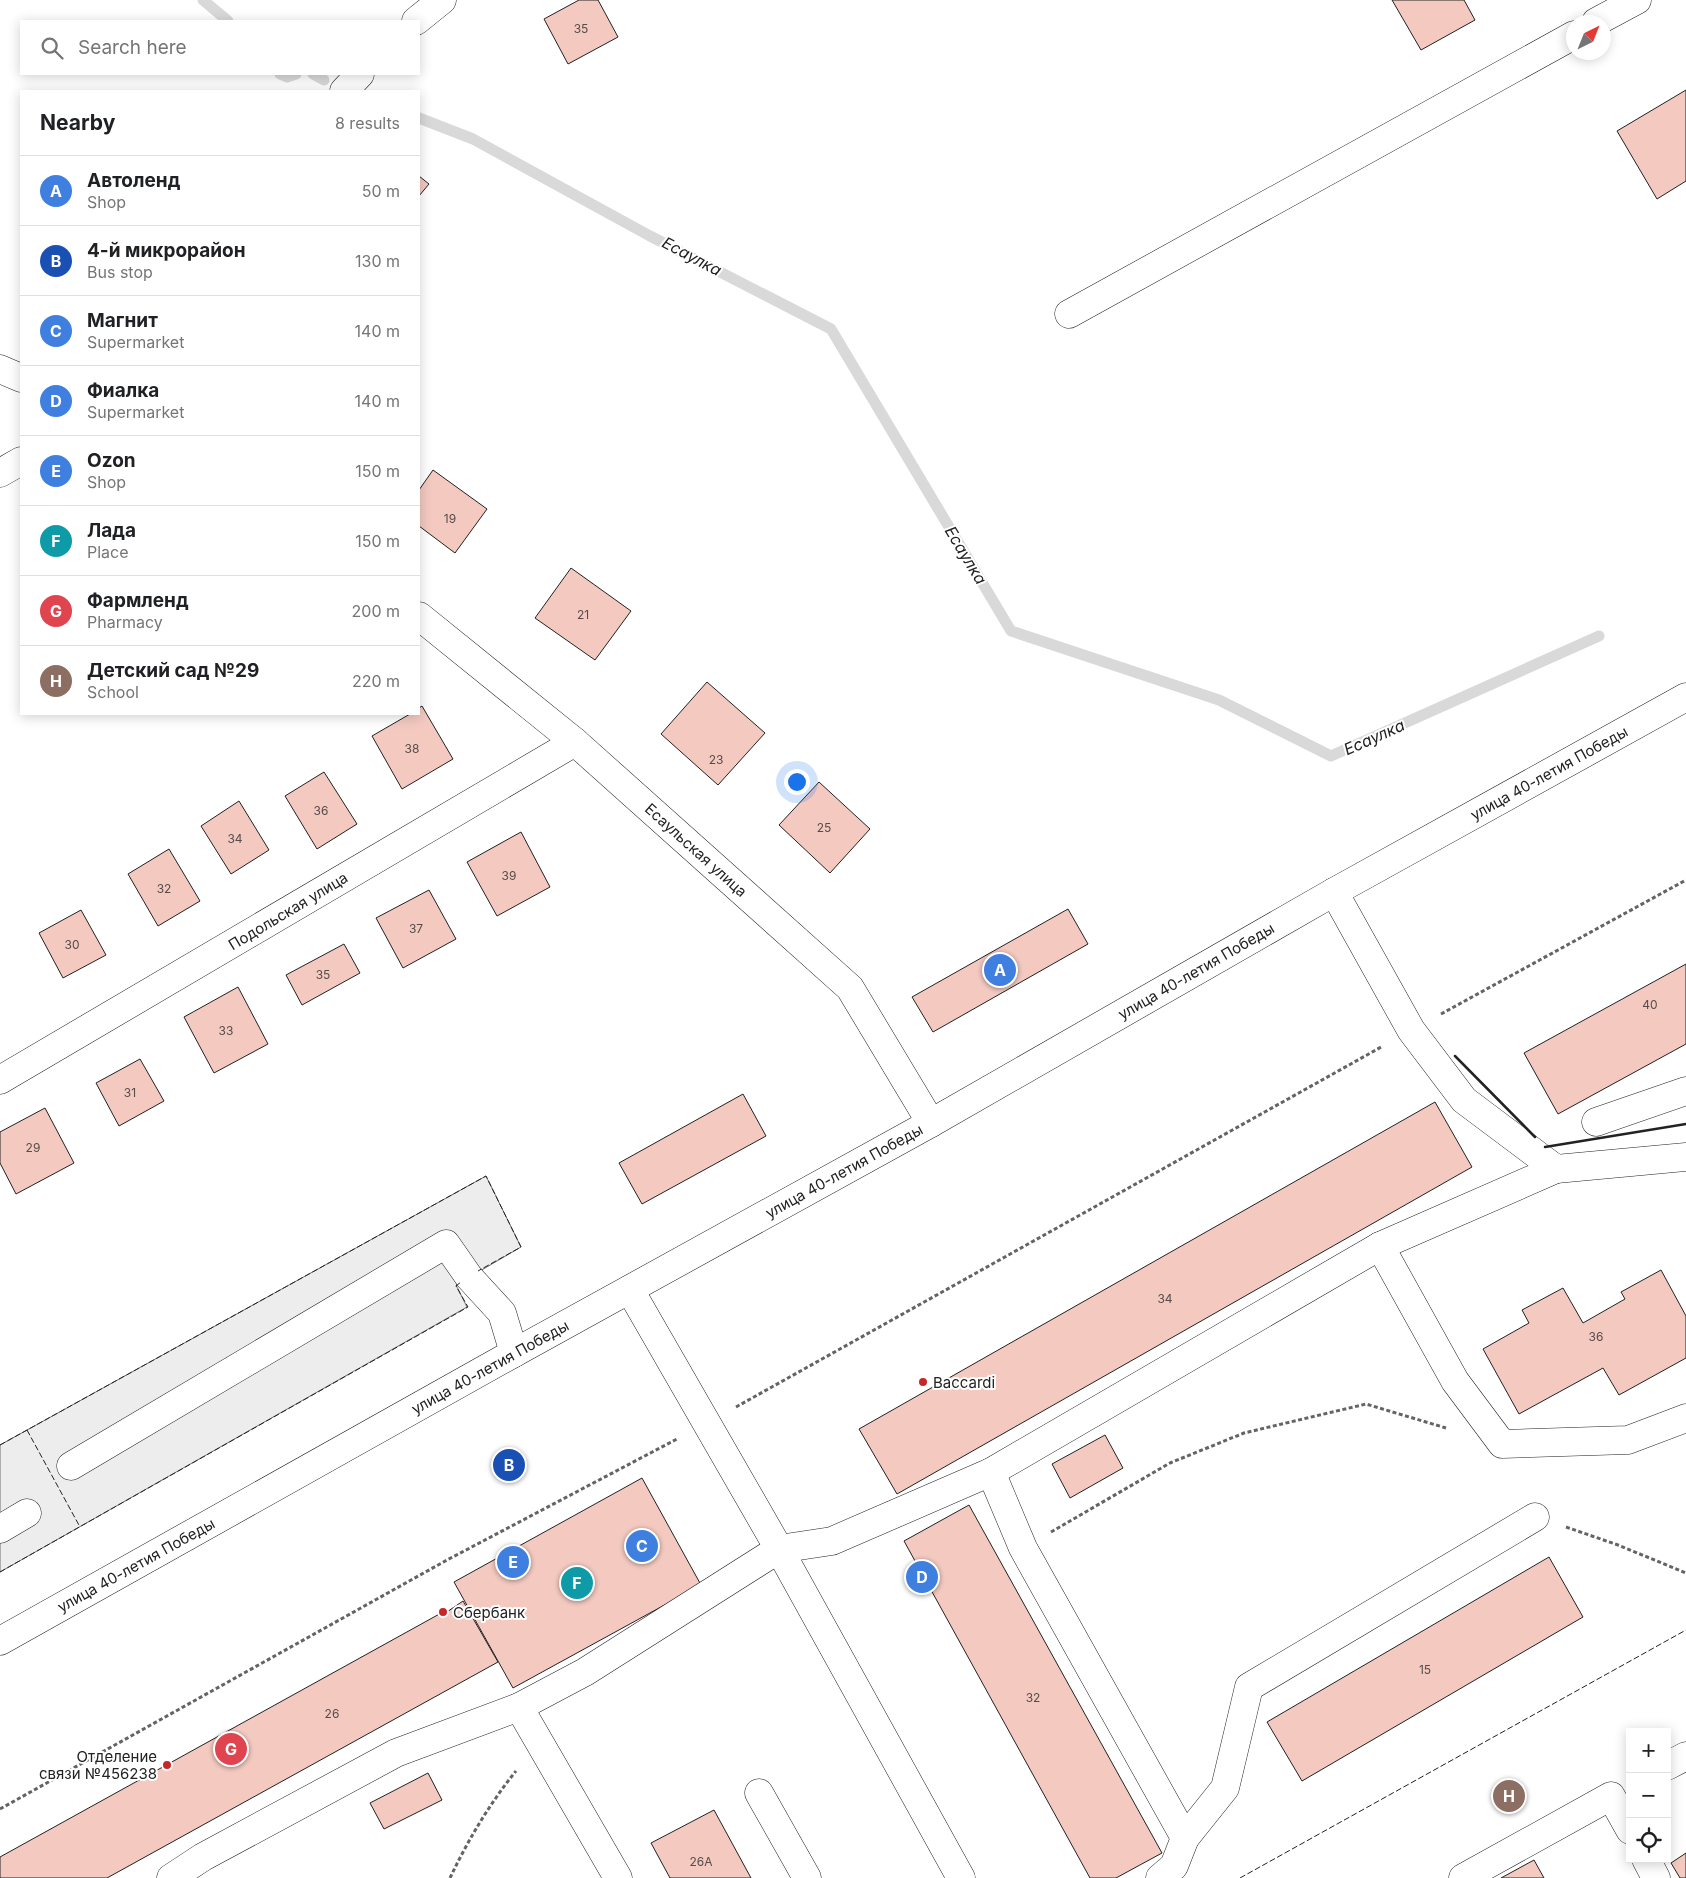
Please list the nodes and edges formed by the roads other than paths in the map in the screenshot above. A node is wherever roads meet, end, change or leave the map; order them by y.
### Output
1 (442, 0) edge
2 (1637, 0) edge
3 (1609, 15) edge
4 (417, 20) edge
5 (1566, 39) edge
6 (359, 75) edge
7 (345, 90) edge
8 (1069, 314) dead end
9 (0, 369) edge
10 (20, 378) edge
11 (20, 462) edge
12 (0, 473) edge
13 (420, 617) edge
14 (1686, 697) edge
15 (575, 742) junction
16 (1334, 892) junction
17 (0, 1080) edge
18 (1686, 1092) edge
19 (1596, 1122) dead end
20 (930, 1123) junction
21 (1686, 1157) edge
22 (1556, 1169) junction
23 (1380, 1246) junction
24 (630, 1290) junction
25 (514, 1353) junction
26 (1686, 1418) edge
27 (71, 1466) dead end
28 (991, 1472) junction
29 (27, 1513) dead end
30 (1534, 1517) road end
31 (0, 1529) edge
32 (779, 1549) junction
33 (0, 1641) edge
34 (519, 1708) junction
35 (1686, 1756) edge
36 (1671, 1764) edge
37 (1620, 1791) edge
38 (760, 1793) dead end
39 (1627, 1818) edge
40 (1185, 1838) junction
41 (1648, 1863) edge
42 (171, 1878) edge
43 (618, 1878) edge
44 (807, 1878) edge
45 (962, 1878) edge
46 (1160, 1878) edge
47 (1463, 1878) edge
48 (1656, 1878) edge

1 - 4 street
2 - 3 street
5 - 8 street
6 - 7 street
9 - 10 street
11 - 12 street
13 - 15 street, Есаульская улица
14 - 16 street, улица 40-летия Победы
15 - 17 street, Подольская улица
15 - 20 street, Есаульская улица
16 - 20 street, улица 40-летия Победы
16 - 22 street
18 - 19 street
20 - 24 street, улица 40-летия Победы
21 - 22 street
22 - 23 street
23 - 26 street
23 - 28 street
24 - 25 street, улица 40-летия Победы
24 - 32 street
25 - 27 street
25 - 33 street, улица 40-летия Победы
28 - 32 street
28 - 40 street
29 - 31 street
30 - 40 street
32 - 34 street
32 - 45 street
34 - 42 street
34 - 43 street
35 - 36 street
37 - 39 street
37 - 47 street
38 - 44 street
40 - 46 street
41 - 48 street

